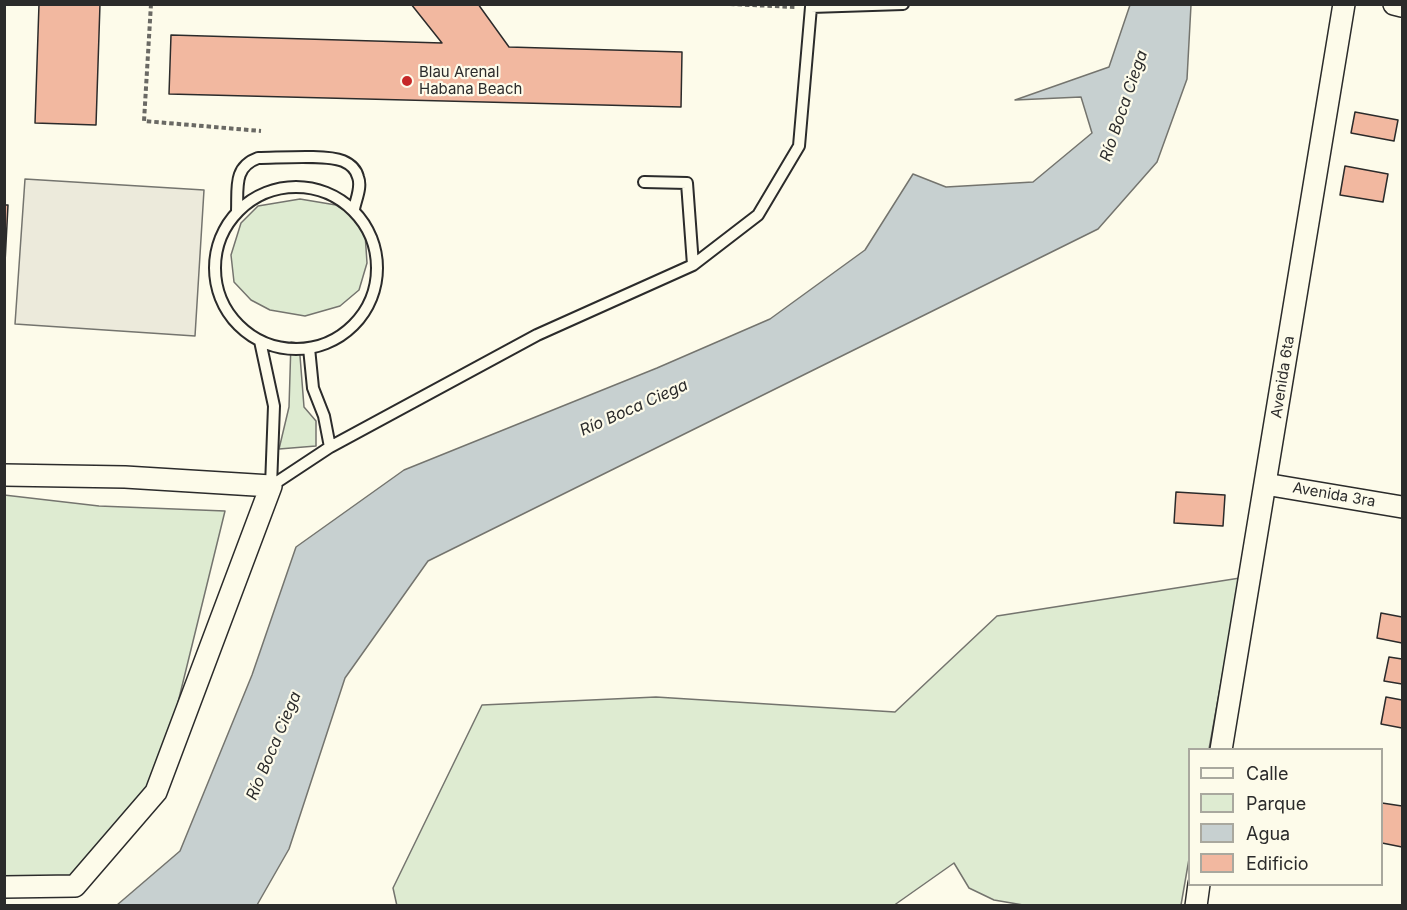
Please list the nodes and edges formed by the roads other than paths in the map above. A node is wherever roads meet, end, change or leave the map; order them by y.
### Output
1 (903, 4) edge
2 (1344, 4) edge
3 (1394, 4) edge
4 (1402, 6) edge
5 (644, 182) dead end
6 (354, 209) junction
7 (237, 211) junction
8 (693, 265) junction
9 (260, 341) junction
10 (309, 348) junction
11 (330, 447) junction
12 (4, 475) edge
13 (1265, 484) junction
14 (271, 486) junction
15 (1402, 507) edge
16 (1221, 748) edge
17 (1199, 886) edge
18 (4, 887) edge
19 (1196, 906) edge

1 - 8 lane
2 - 13 street, Avenida 6ta
3 - 4 street
5 - 8 lane
6 - 7 lane
6 - 7 lane
6 - 10 lane
7 - 9 lane
8 - 11 lane
9 - 10 lane
9 - 14 lane
10 - 11 lane
11 - 14 lane
12 - 14 street
13 - 15 street, Avenida 3ra
13 - 16 street, Avenida 6ta
14 - 18 street
17 - 19 street

